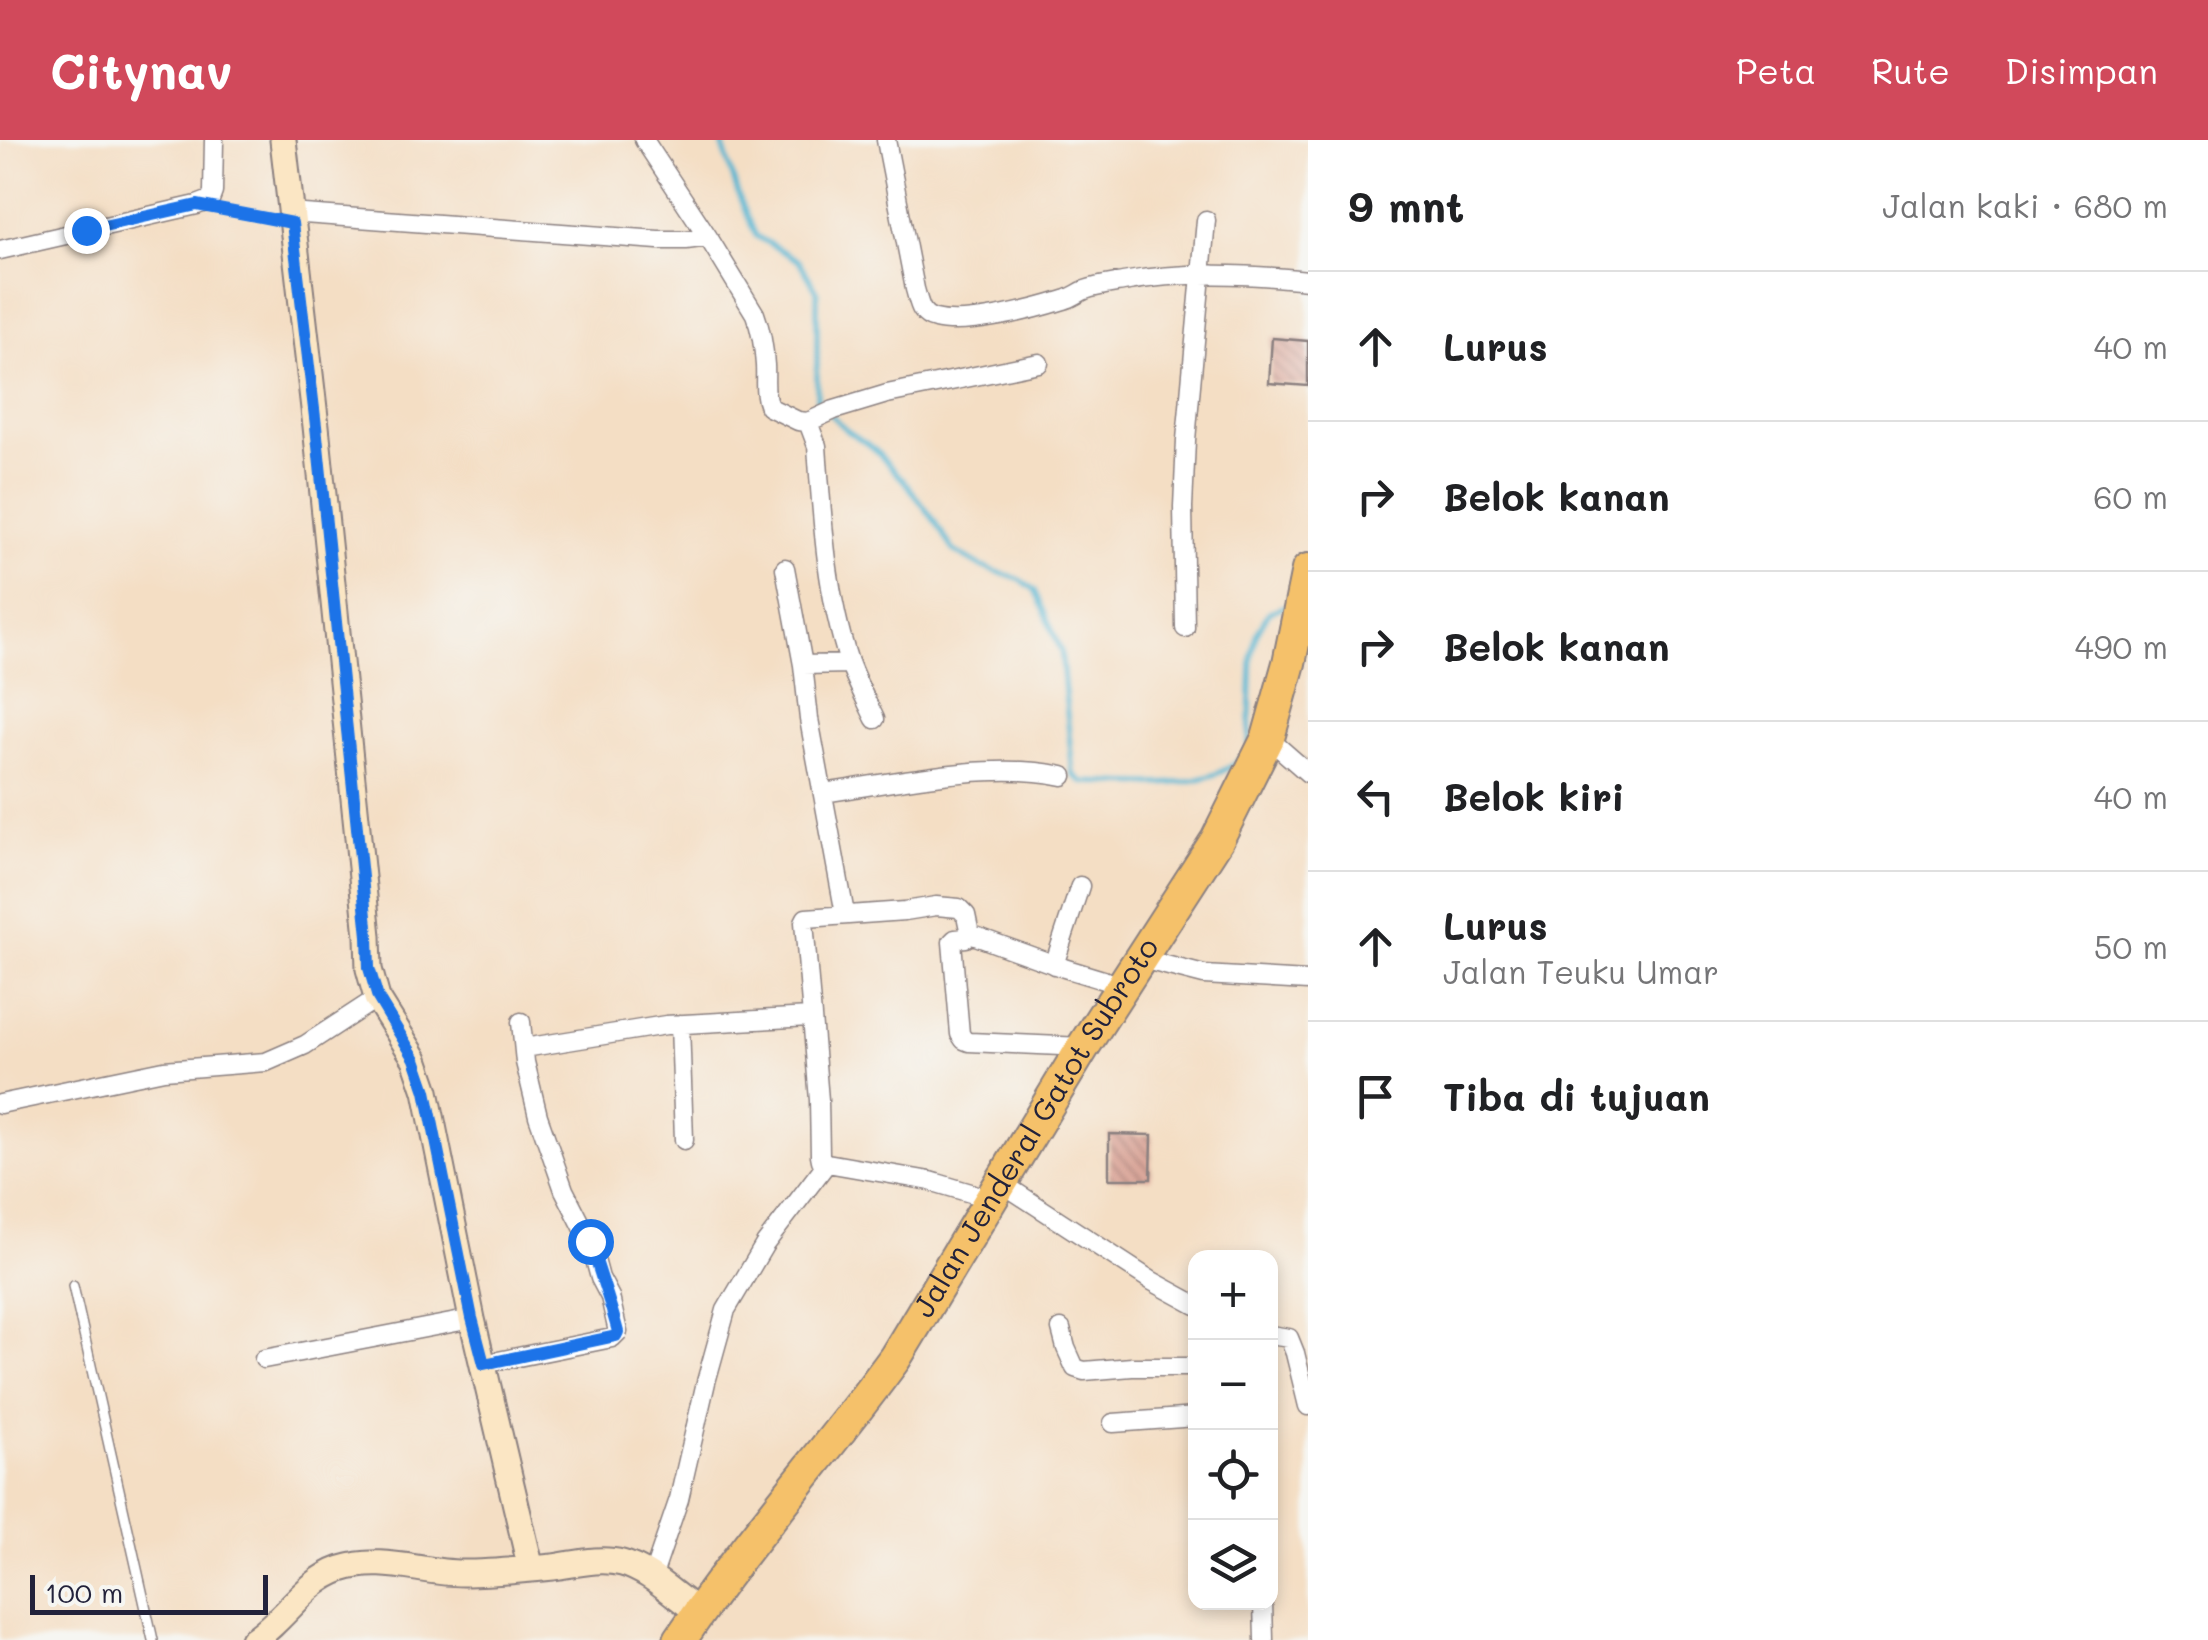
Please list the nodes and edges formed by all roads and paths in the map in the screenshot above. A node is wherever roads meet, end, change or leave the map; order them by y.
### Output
1 (214, 140) edge
2 (283, 140) edge
3 (644, 140) edge
4 (886, 140) edge
5 (197, 205) junction
6 (291, 218) junction
7 (1206, 220) dead end
8 (708, 237) junction
9 (0, 250) edge
10 (1202, 274) junction
11 (1308, 280) edge
12 (1040, 363) dead end
13 (812, 420) junction
14 (785, 568) dead end
15 (1305, 591) edge
16 (1186, 628) dead end
17 (850, 664) junction
18 (803, 665) junction
19 (875, 719) dead end
20 (1268, 738) junction
21 (1308, 773) edge
22 (1063, 776) dead end
23 (824, 793) junction
24 (1080, 886) dead end
25 (846, 914) junction
26 (970, 934) junction
27 (1054, 965) junction
28 (1132, 973) junction
29 (1308, 981) edge
30 (378, 998) junction
31 (810, 1017) junction
32 (521, 1022) dead end
33 (680, 1024) junction
34 (1083, 1047) junction
35 (524, 1048) junction
36 (0, 1104) edge
37 (684, 1140) dead end
38 (827, 1163) junction
39 (996, 1191) junction
40 (73, 1286) dead end
41 (1188, 1301) edge
42 (472, 1318) junction
43 (1061, 1329) dead end
44 (1289, 1336) edge
45 (264, 1358) dead end
46 (484, 1364) junction
47 (1188, 1367) edge
48 (1308, 1406) edge
49 (1188, 1418) edge
50 (1113, 1424) dead end
51 (531, 1569) junction
52 (652, 1578) junction
53 (1264, 1610) edge
54 (698, 1612) junction
55 (153, 1640) edge
56 (253, 1640) edge
57 (680, 1640) edge
58 (1264, 1640) edge

1 - 5 street
2 - 6 street
3 - 8 street
4 - 10 street
5 - 6 path
5 - 9 street
6 - 8 street
6 - 30 street
7 - 10 street
8 - 13 street
10 - 11 street
10 - 16 street
12 - 13 street
13 - 17 street
14 - 18 street
15 - 20 highway, Jalan Jenderal Gatot Subroto
17 - 18 street
17 - 19 street
18 - 23 street
20 - 21 street
20 - 28 highway, Jalan Jenderal Gatot Subroto
22 - 23 street
23 - 25 street
24 - 27 street
25 - 26 street
25 - 31 street
26 - 27 street
26 - 34 street
27 - 28 street
28 - 29 street
28 - 34 highway, Jalan Jenderal Gatot Subroto
30 - 36 street
30 - 42 street
31 - 33 street
31 - 38 street
32 - 35 street
33 - 35 street
33 - 37 street
34 - 39 highway, Jalan Jenderal Gatot Subroto
35 - 46 street
38 - 39 street
38 - 52 street
39 - 41 street
39 - 54 highway, Jalan Jenderal Gatot Subroto
40 - 55 lane
42 - 45 street
42 - 46 street
43 - 47 street
44 - 48 street
46 - 51 street
49 - 50 street
51 - 52 street
51 - 56 street
52 - 54 street
53 - 58 street
54 - 57 highway, Jalan Jenderal Gatot Subroto

